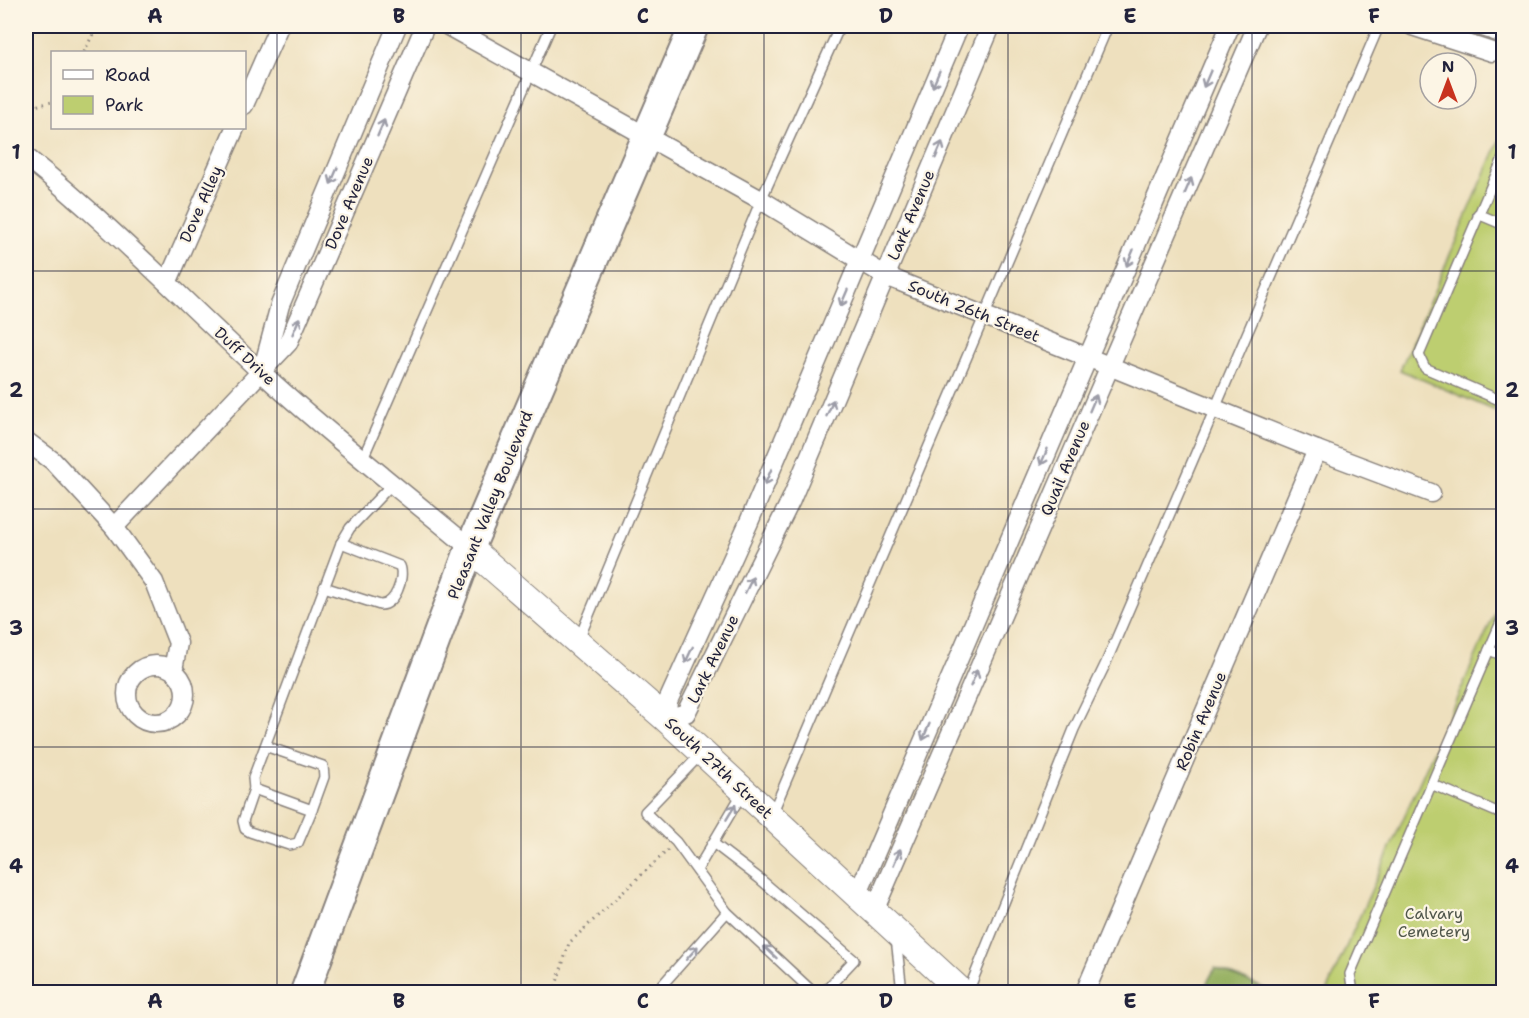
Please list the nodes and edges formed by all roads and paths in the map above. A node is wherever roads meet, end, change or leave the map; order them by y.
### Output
1 (97, 26) edge
2 (279, 26) edge
3 (397, 26) edge
4 (425, 26) edge
5 (448, 26) edge
6 (551, 26) edge
7 (694, 26) edge
8 (840, 26) edge
9 (959, 26) edge
10 (991, 26) edge
11 (1108, 26) edge
12 (1230, 26) edge
13 (1257, 26) edge
14 (1379, 26) edge
15 (1412, 26) edge
16 (1466, 26) edge
17 (1498, 46) edge
18 (84, 51) edge
19 (1218, 55) junction
20 (1240, 65) junction
21 (532, 71) junction
22 (246, 100) edge
23 (51, 102) edge
24 (26, 108) edge
25 (235, 129) edge
26 (647, 136) junction
27 (1503, 156) edge
28 (26, 157) edge
29 (761, 200) junction
30 (1151, 208) junction
31 (1478, 214) junction
32 (1174, 217) junction
33 (1503, 225) edge
34 (860, 260) junction
35 (886, 276) junction
36 (168, 281) junction
37 (985, 316) junction
38 (1087, 357) junction
39 (1109, 366) junction
40 (262, 373) junction
41 (1503, 402) edge
42 (1214, 408) junction
43 (26, 441) edge
44 (1317, 450) junction
45 (363, 458) junction
46 (393, 483) junction
47 (1431, 493) dead end
48 (114, 527) junction
49 (1012, 533) junction
50 (1034, 542) junction
51 (341, 543) junction
52 (471, 548) junction
53 (324, 587) junction
54 (1503, 615) edge
55 (578, 642) junction
56 (1489, 650) junction
57 (1503, 656) edge
58 (173, 670) dead end
59 (666, 719) junction
60 (265, 746) junction
61 (702, 752) junction
62 (1431, 784) junction
63 (254, 789) junction
64 (744, 790) junction
65 (312, 810) junction
66 (1503, 815) edge
67 (771, 816) junction
68 (676, 842) junction
69 (713, 843) junction
70 (697, 870) junction
71 (865, 903) junction
72 (728, 912) junction
73 (895, 931) junction
74 (305, 993) edge
75 (554, 993) edge
76 (656, 993) edge
77 (813, 993) edge
78 (825, 993) edge
79 (902, 993) edge
80 (962, 993) edge
81 (968, 993) edge
82 (1084, 993) edge
83 (1353, 993) edge

1 - 18 path
2 - 22 street
3 -> 40 street, Dove Avenue
40 -> 4 street, Dove Avenue
5 - 21 street, South 26th Street
6 - 21 lane
7 - 26 main road, Pleasant Valley Boulevard
8 - 29 lane
9 -> 34 street, Lark Avenue
35 -> 10 street, Lark Avenue
11 - 37 lane
12 - 19 street, Quail Avenue
13 - 20 street, Quail Avenue
14 - 42 lane
15 - 17 street
16 - 17 lane
19 - 20 street
19 -> 30 street, Quail Avenue
32 -> 20 street, Quail Avenue
21 - 26 street, South 26th Street
21 - 45 lane
23 - 24 path
25 - 36 street, Dove Alley
26 - 29 street, South 26th Street
26 - 52 main road, Pleasant Valley Boulevard
27 - 31 lane
28 - 36 street, Duff Drive
29 - 34 street, South 26th Street
29 - 55 lane
30 - 32 street
30 -> 38 street, Quail Avenue
31 - 33 lane
31 - 41 lane
32 - 39 street, Quail Avenue
34 - 35 street, South 26th Street
34 -> 59 street, Lark Avenue
35 - 37 street, South 26th Street
59 -> 35 street, Lark Avenue
36 - 40 street, Duff Drive
37 - 38 street, South 26th Street
37 - 67 lane
38 - 39 street, South 26th Street
38 -> 49 street, Quail Avenue
39 - 42 street, South 26th Street
50 -> 39 street, Quail Avenue
40 - 45 street, Duff Drive
40 - 48 street, Dove Avenue
42 - 44 street, South 26th Street
42 - 81 lane
43 - 48 street
44 - 47 street, South 26th Street
44 - 82 street, Robin Avenue
45 - 46 street, Duff Drive
46 - 51 lane
46 - 52 street, Duff Drive
48 - 58 street
49 - 50 street
49 -> 71 street, Quail Avenue
71 -> 50 street, Quail Avenue
51 - 53 lane
51 - 53 lane
52 - 55 street, South 27th Street
52 - 74 main road, Pleasant Valley Boulevard
53 - 60 lane
54 - 56 lane
55 - 59 street, South 27th Street
56 - 57 lane
56 - 62 lane
59 - 61 street, South 27th Street
60 - 63 lane
60 - 65 lane
61 - 64 street, South 27th Street
61 - 68 lane
62 - 66 lane
62 - 83 lane
63 - 65 lane
63 - 65 lane
64 - 67 street, South 27th Street
69 -> 64 lane
67 - 71 street, South 27th Street
68 - 70 lane
68 - 75 path
69 - 70 lane
69 - 78 lane
70 - 72 lane
71 - 73 street, South 27th Street
76 -> 72 lane
77 -> 72 lane
73 - 79 lane
73 - 80 street, South 27th Street

